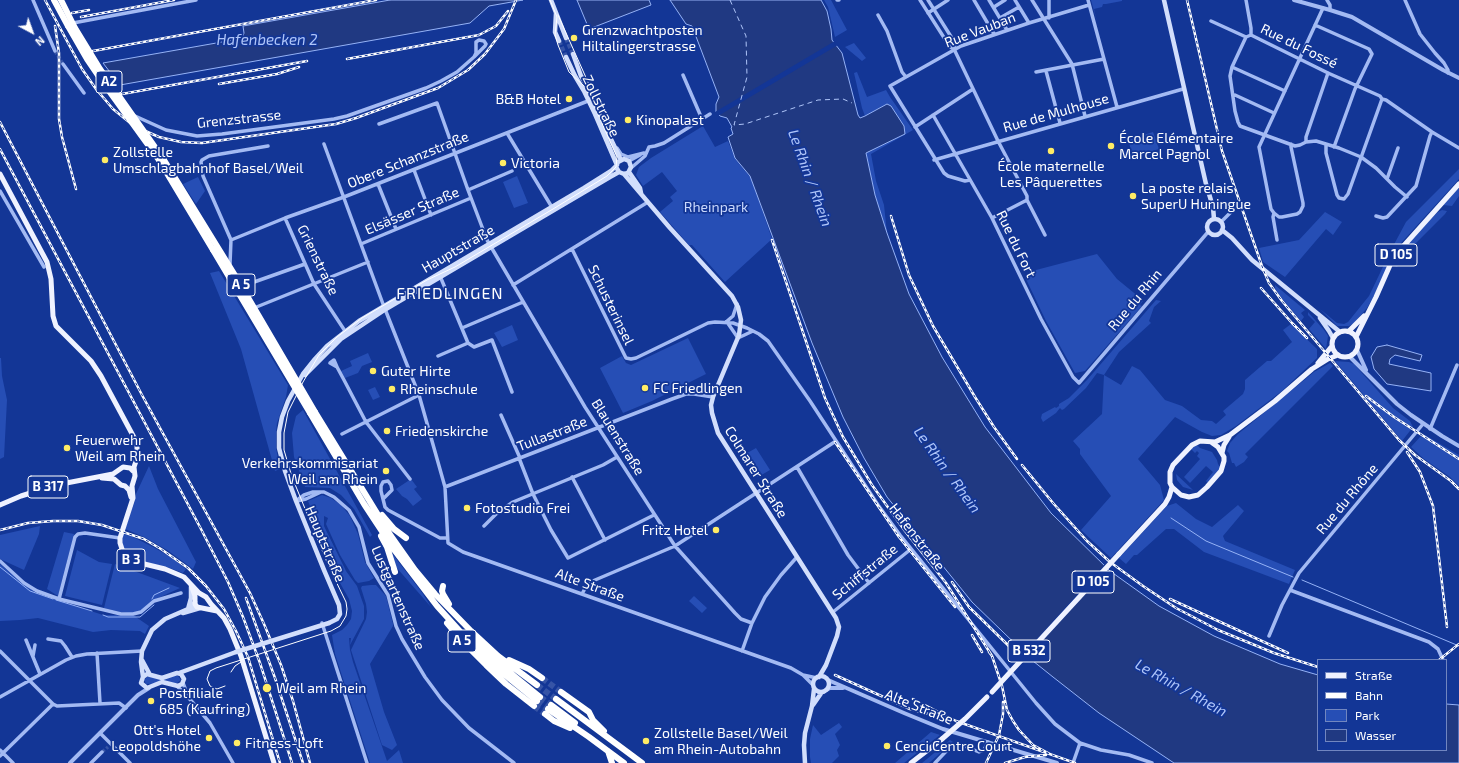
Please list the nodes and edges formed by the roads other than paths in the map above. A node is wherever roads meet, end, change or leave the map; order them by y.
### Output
1 (33, 0) edge
2 (54, 0) edge
3 (57, 0) edge
4 (60, 0) edge
5 (196, 0) edge
6 (551, 0) edge
7 (920, 0) edge
8 (928, 0) edge
9 (948, 0) edge
10 (974, 0) edge
11 (990, 0) edge
12 (1005, 0) edge
13 (1015, 0) edge
14 (1032, 0) edge
15 (1049, 0) edge
16 (1088, 0) edge
17 (1164, 0) edge
18 (1246, 0) edge
19 (1294, 0) edge
20 (1327, 0) edge
21 (1405, 0) edge
22 (1089, 5) junction
23 (994, 7) junction
24 (1019, 7) junction
25 (1323, 8) junction
26 (934, 9) junction
27 (1330, 10) junction
28 (556, 11) junction
29 (928, 13) junction
30 (878, 15) dead end
31 (1000, 18) junction
32 (1049, 18) junction
33 (1044, 19) junction
34 (1212, 21) dead end
35 (1029, 23) junction
36 (70, 24) junction
37 (1315, 25) junction
38 (1007, 30) junction
39 (994, 34) junction
40 (1251, 35) junction
41 (1246, 37) junction
42 (566, 38) tunnel mouth
43 (559, 41) tunnel mouth
44 (954, 49) junction
45 (55, 51) tunnel mouth
46 (573, 54) tunnel mouth
47 (474, 57) junction
48 (566, 57) tunnel mouth
49 (1104, 59) junction
50 (1299, 59) junction
51 (63, 64) tunnel mouth
52 (1072, 64) junction
53 (1232, 67) junction
54 (1046, 71) junction
55 (1036, 72) dead end
56 (1328, 73) junction
57 (1448, 73) junction
58 (684, 75) dead end
59 (906, 77) junction
60 (1459, 78) edge
61 (1356, 86) junction
62 (973, 89) junction
63 (1183, 89) junction
64 (1285, 91) junction
65 (84, 93) dead end
66 (1233, 96) junction
67 (1382, 99) junction
68 (591, 100) junction
69 (1117, 107) junction
70 (1274, 113) junction
71 (710, 114) dead end
72 (934, 115) junction
73 (1085, 116) junction
74 (702, 119) junction
75 (1060, 123) junction
76 (379, 124) dead end
77 (915, 127) junction
78 (1432, 132) junction
79 (507, 133) junction
80 (1264, 135) junction
81 (998, 141) junction
82 (1306, 142) junction
83 (324, 144) dead end
84 (1291, 144) junction
85 (614, 145) junction
86 (1326, 145) junction
87 (268, 146) dead end
88 (1334, 146) junction
89 (649, 148) junction
90 (1398, 148) dead end
91 (1459, 148) edge
92 (644, 153) junction
93 (955, 153) junction
94 (454, 154) junction
95 (1362, 157) junction
96 (161, 160) junction
97 (621, 160) junction
98 (934, 160) junction
99 (629, 161) junction
100 (616, 165) junction
101 (414, 170) junction
102 (512, 171) dead end
103 (626, 172) junction
104 (0, 174) edge
105 (1387, 179) junction
106 (970, 180) junction
107 (2, 184) edge
108 (378, 184) junction
109 (1459, 184) edge
110 (468, 190) junction
111 (0, 191) edge
112 (344, 197) junction
113 (1407, 197) junction
114 (471, 198) junction
115 (1027, 200) junction
116 (648, 202) junction
117 (552, 208) junction
118 (1235, 208) dead end
119 (1274, 213) junction
120 (431, 214) junction
121 (1376, 216) dead end
122 (285, 218) junction
123 (992, 218) junction
124 (1214, 219) junction
125 (1221, 222) junction
126 (396, 229) junction
127 (1222, 230) junction
128 (1208, 232) junction
129 (1045, 235) dead end
130 (231, 240) junction
131 (1278, 240) dead end
132 (361, 244) junction
133 (490, 246) junction
134 (572, 249) junction
135 (368, 262) junction
136 (305, 264) junction
137 (44, 267) dead end
138 (439, 275) junction
139 (314, 284) junction
140 (513, 285) junction
141 (238, 288) junction
142 (523, 302) junction
143 (737, 304) junction
144 (385, 307) junction
145 (251, 309) junction
146 (1312, 309) junction
147 (1369, 312) junction
148 (726, 322) junction
149 (740, 326) junction
150 (462, 328) junction
151 (345, 331) junction
152 (754, 331) junction
153 (1349, 331) junction
154 (1340, 332) junction
155 (1356, 336) junction
156 (738, 338) junction
157 (1333, 338) junction
158 (468, 343) junction
159 (1332, 346) junction
160 (1357, 350) junction
161 (1338, 355) junction
162 (438, 356) dead end
163 (1349, 356) junction
164 (1457, 365) dead end
165 (337, 367) dead end
166 (1312, 369) junction
167 (1368, 373) junction
168 (302, 378) junction
169 (1079, 383) joint
170 (512, 392) dead end
171 (419, 395) junction
172 (713, 397) junction
173 (313, 413) junction
174 (501, 415) dead end
175 (366, 422) junction
176 (1423, 424) junction
177 (598, 428) junction
178 (1430, 429) junction
179 (342, 434) dead end
180 (1230, 435) junction
181 (836, 441) junction
182 (1211, 442) junction
183 (1459, 446) edge
184 (1222, 453) junction
185 (137, 454) junction
186 (617, 457) junction
187 (519, 458) junction
188 (797, 466) junction
189 (127, 467) junction
190 (116, 472) junction
191 (133, 472) junction
192 (99, 477) junction
193 (572, 477) junction
194 (410, 479) dead end
195 (116, 481) junction
196 (132, 483) junction
197 (358, 483) junction
198 (125, 486) junction
199 (445, 487) junction
200 (1172, 487) junction
201 (757, 493) junction
202 (533, 494) junction
203 (1181, 495) junction
204 (383, 499) junction
205 (132, 500) junction
206 (296, 501) junction
207 (364, 504) junction
208 (1165, 504) junction
209 (0, 505) edge
210 (654, 515) junction
211 (484, 526) dead end
212 (120, 538) junction
213 (406, 538) dead end
214 (447, 538) junction
215 (605, 540) junction
216 (675, 546) junction
217 (911, 550) junction
218 (797, 557) junction
219 (0, 561) edge
220 (395, 572) dead end
221 (869, 583) junction
222 (191, 586) junction
223 (443, 586) dead end
224 (1290, 590) junction
225 (181, 593) dead end
226 (582, 594) junction
227 (202, 595) junction
228 (59, 599) junction
229 (195, 600) junction
230 (208, 601) junction
231 (202, 608) junction
232 (188, 609) junction
233 (1067, 610) joint
234 (218, 611) junction
235 (833, 612) junction
236 (182, 613) junction
237 (752, 623) junction
238 (322, 624) dead end
239 (465, 626) junction
240 (1269, 636) dead end
241 (48, 639) dead end
242 (26, 640) dead end
243 (35, 645) dead end
244 (142, 651) junction
245 (742, 651) junction
246 (0, 652) edge
247 (97, 653) junction
248 (498, 656) junction
249 (33, 657) junction
250 (72, 657) junction
251 (141, 658) junction
252 (1443, 659) edge
253 (826, 665) junction
254 (194, 668) junction
255 (179, 673) junction
256 (40, 674) junction
257 (149, 674) junction
258 (803, 675) junction
259 (142, 677) junction
260 (818, 677) junction
261 (542, 678) tunnel mouth
262 (827, 679) junction
263 (30, 681) junction
264 (183, 681) junction
265 (142, 684) junction
266 (537, 685) tunnel mouth
267 (177, 686) junction
268 (814, 687) junction
269 (149, 688) junction
270 (843, 688) junction
271 (824, 691) junction
272 (561, 692) tunnel mouth
273 (138, 696) junction
274 (0, 697) edge
275 (188, 697) junction
276 (556, 699) tunnel mouth
277 (537, 701) tunnel mouth
278 (100, 703) junction
279 (53, 704) junction
280 (812, 706) junction
281 (126, 708) junction
282 (548, 709) tunnel mouth
283 (100, 733) junction
284 (988, 742) junction
285 (1080, 743) junction
286 (617, 745) junction
287 (0, 750) edge
288 (607, 750) junction
289 (102, 752) tunnel mouth
290 (3, 753) junction
291 (0, 756) edge
292 (13, 763) edge
293 (70, 763) edge
294 (91, 763) edge
295 (130, 763) edge
296 (233, 763) edge
297 (274, 763) edge
298 (367, 763) edge
299 (514, 763) edge
300 (612, 763) edge
301 (624, 763) edge
302 (642, 763) edge
303 (805, 763) edge
304 (911, 763) edge
305 (935, 763) edge
306 (1057, 763) edge
307 (1073, 763) edge
308 (1152, 763) edge

1 - 45 street
2 - 96 highway, A2, bridge
3 - 36 street, Grenzstrasse
4 - 96 highway, A2, bridge
5 - 36 street
6 - 28 main road
7 - 29 street
8 - 26 street
9 - 26 street
10 - 39 street
11 - 23 street
12 - 23 street
13 - 24 street
14 - 33 street
15 - 32 street
16 - 22 street
17 - 63 main road
18 - 40 street
19 - 25 street
20 - 27 street
21 - 57 street
22 - 32 street, Rue Vauban
22 - 49 street
23 - 31 street
24 - 31 street
24 - 35 street
25 - 27 street
25 - 37 street
26 - 29 street
26 - 44 street
27 - 57 street
28 - 42 main road
28 - 43 main road
29 - 44 street
30 - 59 street
31 - 38 street
32 - 33 street, Rue Vauban
33 - 35 street, Rue Vauban
33 - 52 street
34 - 41 street, Rue du Fossé
35 - 38 street, Rue Vauban
36 - 47 street, Grenzstrasse
37 - 50 street
37 - 61 street
38 - 39 street, Rue Vauban
39 - 44 street, Rue Vauban
40 - 41 street, Rue du Fossé
40 - 50 street, Rue du Fossé
41 - 53 street
44 - 59 street, Rue Vauban
44 - 62 street
46 - 68 main road, Zollstraße
47 - 47 street, Grenzstrasse
48 - 68 main road, Zollstraße
49 - 52 street
49 - 69 street
50 - 56 street, Rue du Fossé
50 - 64 street
51 - 65 street
52 - 54 street
52 - 73 street
53 - 64 street
53 - 66 street
54 - 55 street
54 - 75 street
56 - 61 street, Rue du Fossé
56 - 82 street
57 - 60 street
58 - 74 street
59 - 77 street, Rue Vauban
61 - 67 street, Rue du Fossé
61 - 88 street
62 - 72 street
62 - 81 street
63 - 69 street, Rue de Mulhouse
63 - 124 main road
64 - 70 street
66 - 70 street
66 - 80 street
67 - 78 street
67 - 95 street
68 - 79 street, Obere Schanzstraße
68 - 85 main road, Zollstraße
68 - 100 main road, Zollstraße
69 - 73 street, Rue de Mulhouse
70 - 80 street
71 - 74 street, Hauptstraße
72 - 77 street
72 - 93 street, Rue du Fort
73 - 75 street, Rue de Mulhouse
74 - 89 street, Hauptstraße
75 - 81 street, Rue de Mulhouse
76 - 94 street, Blauenstraße
77 - 98 street
78 - 91 street
78 - 113 street
79 - 94 street, Obere Schanzstraße
79 - 117 street
80 - 84 street
80 - 119 street
81 - 93 street, Rue de Mulhouse
81 - 115 street
82 - 84 street
82 - 86 street
83 - 112 street
84 - 119 street
85 - 92 street
85 - 97 main road, Zollstraße
86 - 88 street
86 - 95 street
87 - 130 street
88 - 95 street
89 - 92 street, Hauptstraße
89 - 103 street, Hauptstraße
90 - 105 street
92 - 99 street, Hauptstraße
93 - 98 street, Rue de Mulhouse
93 - 106 street, Rue du Fort
94 - 101 street, Obere Schanzstraße
94 - 110 street, Blauenstraße
95 - 105 street
96 - 173 highway, A 5, bridge
97 - 99 main road
97 - 100 main road, Hauptstraße
98 - 106 street
99 - 103 main road
100 - 103 main road
100 - 117 main road, Hauptstraße
101 - 108 street, Obere Schanzstraße
101 - 120 street
102 - 110 street, Elsässer Straße
103 - 116 main road, Colmarer Straße
103 - 117 main road, Hauptstraße
104 - 107 main road, B 3
105 - 113 street
106 - 123 street, Rue du Fort
107 - 185 main road, B 3
108 - 112 street, Obere Schanzstraße
108 - 126 street
109 - 147 main road, D 105
110 - 114 street, Blauenstraße
111 - 137 street
112 - 122 street, Obere Schanzstraße
112 - 132 street
113 - 121 street
114 - 120 street, Elsässer Straße
114 - 133 street, Blauenstraße
115 - 123 street
115 - 129 street
116 - 134 street
116 - 143 main road, Colmarer Straße
117 - 133 main road, Hauptstraße
118 - 125 street
119 - 131 street
120 - 126 street, Elsässer Straße
122 - 130 street, Obere Schanzstraße
122 - 136 street, Grienstraße
123 - 169 street, Rue du Fort
124 - 125 main road
124 - 128 main road
125 - 127 main road
126 - 132 street, Elsässer Straße
127 - 128 main road
127 - 146 main road
128 - 169 street, Rue du Rhin
130 - 141 street
132 - 135 street
133 - 138 main road, Hauptstraße
133 - 140 street, Blauenstraße
134 - 140 street
134 - 148 street, Schusterinsel
135 - 139 street
135 - 144 street
136 - 139 street, Grienstraße
136 - 141 street
138 - 144 main road, Hauptstraße
138 - 150 street
139 - 145 street
139 - 151 street, Grienstraße
140 - 142 street, Blauenstraße
141 - 145 street
142 - 150 street
142 - 177 street, Blauenstraße
143 - 148 street
143 - 149 main road, Colmarer Straße
144 - 151 main road, Hauptstraße
144 - 168 main road, Hauptstraße
144 - 171 street
145 - 168 street
146 - 154 main road
146 - 157 main road
147 - 153 main road, D 105
147 - 155 main road, D 105
148 - 149 street, Schusterinsel
148 - 156 street
149 - 152 street, Hafenstraße
149 - 156 main road, Colmarer Straße
150 - 158 street
151 - 168 main road, Hauptstraße
152 - 156 street
152 - 181 street, Hafenstraße
153 - 154 main road
153 - 155 main road
154 - 157 main road
155 - 160 main road
156 - 172 main road, Colmarer Straße
157 - 159 main road
158 - 162 street
158 - 170 street
159 - 161 main road
159 - 166 main road
160 - 163 main road
160 - 167 street
161 - 163 main road
161 - 166 main road
163 - 167 street
164 - 178 street
165 - 175 street
166 - 180 main road
167 - 176 street
168 - 206 main road, Hauptstraße
171 - 175 street
171 - 199 street
172 - 177 street, Tullastraße
172 - 201 main road, Colmarer Straße
173 - 197 highway, A 5
173 - 207 highway, A 5
174 - 187 street
175 - 179 street
175 - 194 street
176 - 178 street
176 - 224 street, Rue du Rhône
177 - 186 street, Blauenstraße
177 - 187 street, Tullastraße
178 - 183 street
180 - 182 main road
180 - 184 main road
181 - 188 street
181 - 217 street, Hafenstraße
182 - 184 main road
182 - 200 main road
184 - 203 main road
185 - 189 main road
185 - 191 main road, B 3
186 - 193 street
186 - 210 street, Blauenstraße
187 - 199 street, Tullastraße
187 - 202 street
188 - 201 street
188 - 221 street
189 - 190 main road
189 - 191 main road
190 - 192 main road, B 317
190 - 195 main road
191 - 196 main road, B 3
192 - 195 main road, B 317
192 - 209 main road, B 317
193 - 202 street
193 - 215 street
195 - 198 main road
196 - 198 main road
196 - 205 main road, B 3
197 - 213 highway
197 - 239 highway, A 5
198 - 205 main road
199 - 214 street
200 - 203 main road
200 - 208 main road, D 105
201 - 216 street
201 - 218 main road, Colmarer Straße
202 - 211 street
202 - 215 street
203 - 208 main road, D 105
204 - 204 street
204 - 214 street, Alte Straße
205 - 212 main road, B 3
206 - 254 main road, Hauptstraße, bridge
206 - 299 street, Lustgartenstraße
207 - 220 highway
207 - 277 highway, A 5
208 - 233 main road, D 105, bridge
210 - 215 street
210 - 216 street, Blauenstraße
212 - 222 main road, B 3
212 - 228 street
214 - 226 street, Alte Straße
216 - 226 street
216 - 237 street, Blauenstraße
217 - 221 street, Schiffstraße
217 - 285 street, Hafenstraße
218 - 235 main road, Colmarer Straße
218 - 237 street
219 - 228 street
221 - 235 street, Schiffstraße
222 - 227 main road, B 3
222 - 229 main road, B 3
222 - 232 main road
223 - 239 highway
224 - 240 street, Rue du Rhône
224 - 252 street
225 - 228 street
226 - 245 street, Alte Straße
227 - 229 main road
227 - 230 main road
229 - 231 main road
229 - 232 main road
230 - 231 main road
230 - 234 main road
231 - 234 main road
231 - 236 main road
232 - 236 main road
233 - 304 main road, B 532, bridge
234 - 297 main road
235 - 253 main road, Colmarer Straße
236 - 244 main road
237 - 245 street
238 - 298 street
239 - 248 highway, A 5
241 - 250 street
242 - 249 street
243 - 249 street
244 - 247 street
244 - 251 main road
245 - 258 street, Alte Straße
246 - 263 street
247 - 250 street
247 - 278 street
248 - 261 highway
248 - 266 highway, A 5
249 - 256 street
250 - 256 street
251 - 257 main road
251 - 259 main road
253 - 260 main road, Colmarer Straße
253 - 262 main road, Colmarer Straße
254 - 255 main road
254 - 264 main road
255 - 257 main road
255 - 264 main road
256 - 263 street
257 - 259 main road
258 - 260 street, Alte Straße
258 - 268 street, Alte Straße
259 - 265 main road
260 - 262 main road
260 - 268 main road
262 - 270 street, Alte Straße
262 - 271 main road
263 - 274 street
263 - 279 street
264 - 267 main road
264 - 275 street
265 - 269 main road
265 - 273 street
267 - 269 main road
267 - 275 street
268 - 271 main road
268 - 280 main road
269 - 273 street
270 - 271 street, Alte Straße
270 - 284 street, Alte Straße
271 - 280 main road
272 - 286 highway
273 - 281 street
275 - 296 street
276 - 286 highway
278 - 279 street
278 - 281 street
279 - 290 street
280 - 303 main road
281 - 283 street
282 - 288 highway
283 - 293 street
283 - 295 street
284 - 305 street, Alte Straße
284 - 306 street, Alte Straße
285 - 307 street
285 - 308 street, Hafenstraße
286 - 302 highway
287 - 290 street
288 - 300 highway
288 - 301 highway
289 - 294 street
290 - 291 street
290 - 292 street

